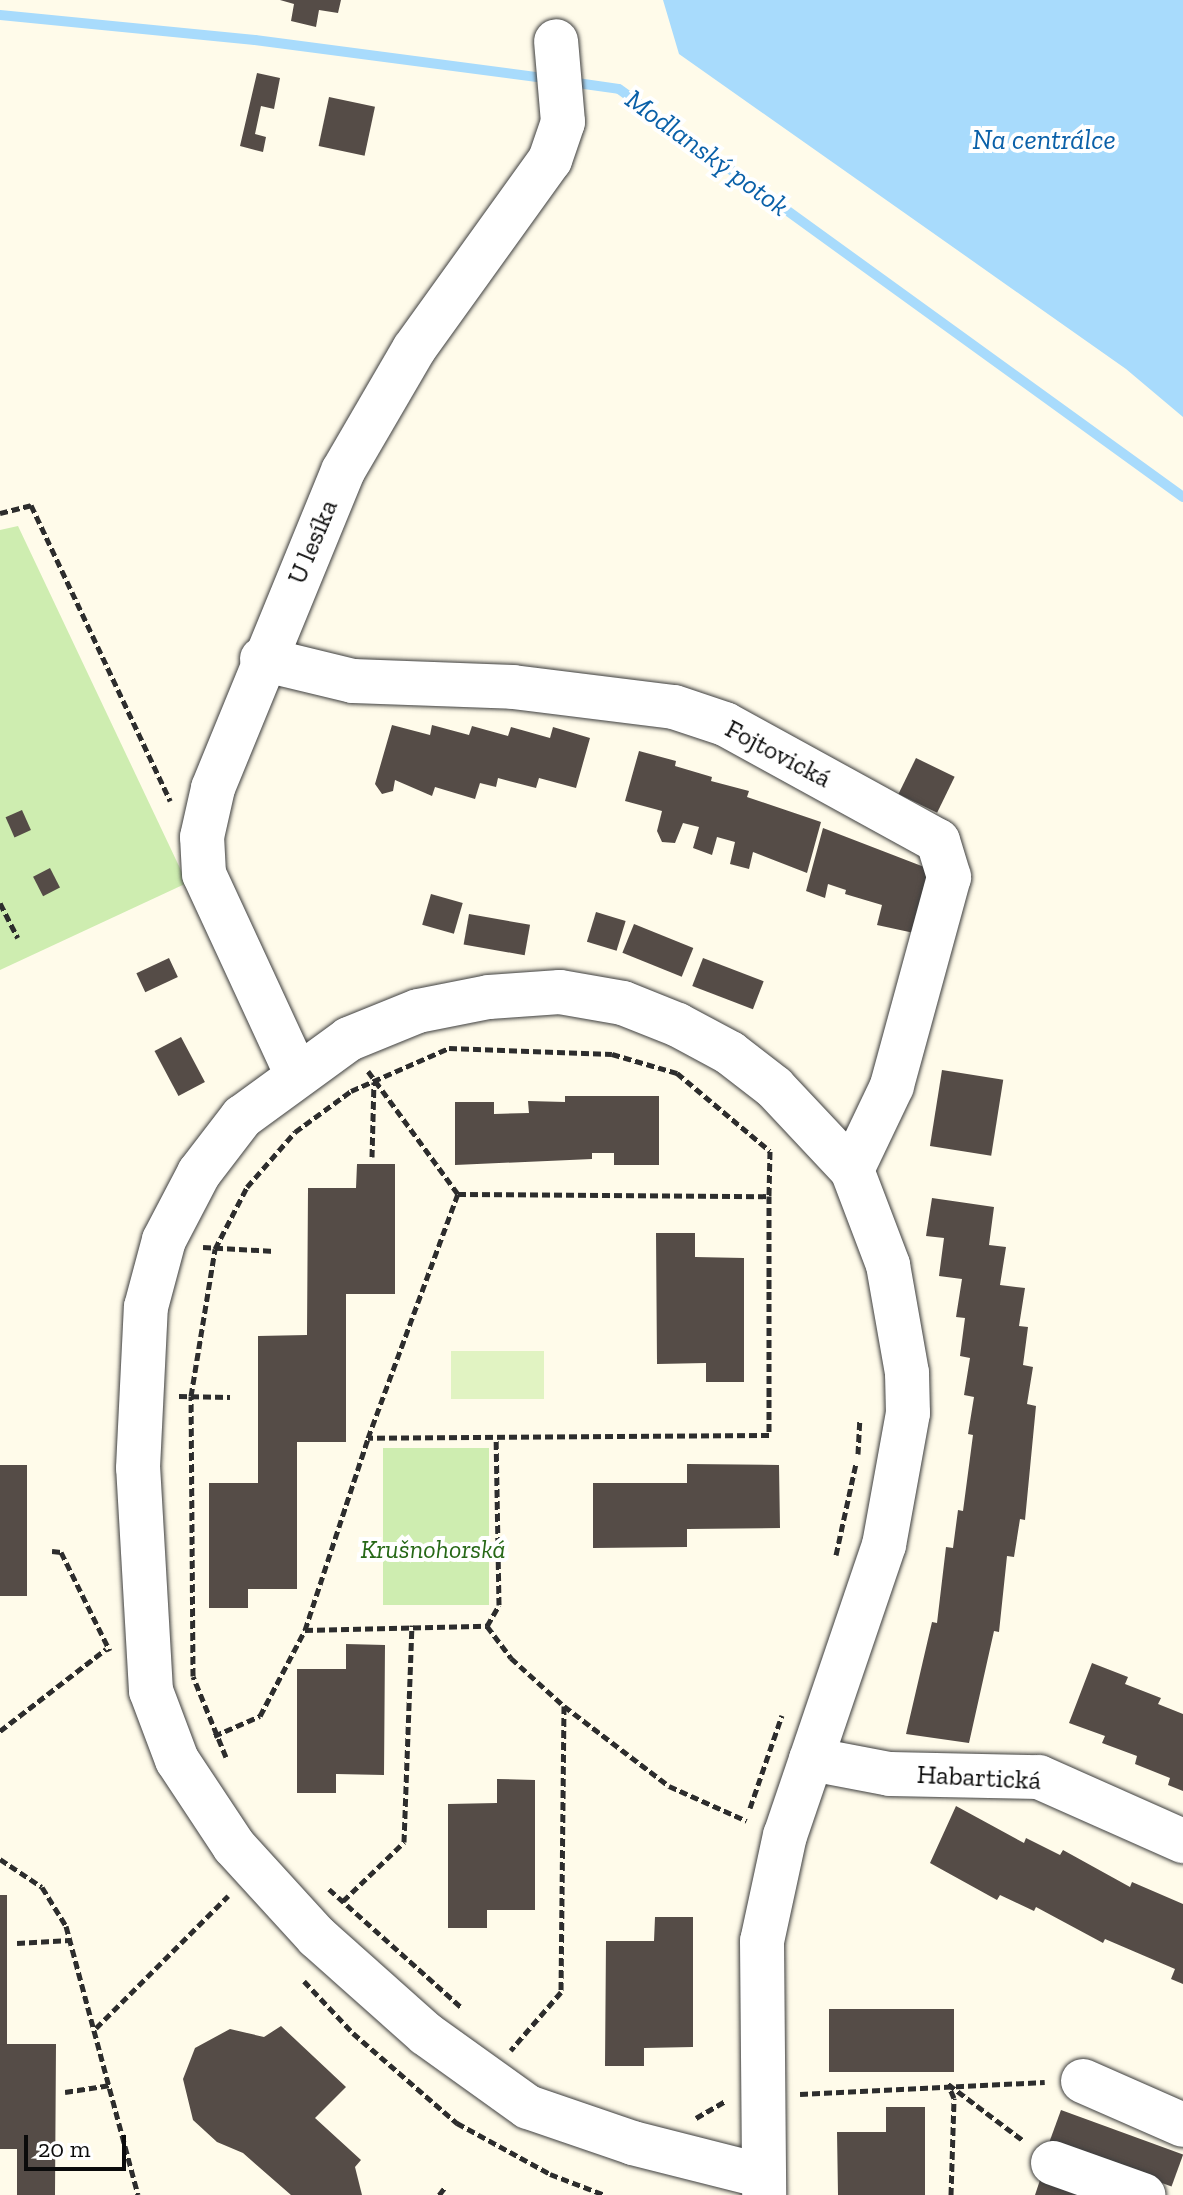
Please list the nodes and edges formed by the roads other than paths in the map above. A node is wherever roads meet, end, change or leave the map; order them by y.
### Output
1 (556, 41) dead end
2 (262, 659) junction
3 (296, 1073) junction
4 (852, 1170) junction
5 (811, 1759) junction
6 (1183, 1841) edge
7 (1083, 2081) road end
8 (1183, 2125) edge
9 (1053, 2163) road end
10 (764, 2185) edge
11 (1143, 2195) edge

1 - 2 street, U lesíka
2 - 3 street, U lesíka
2 - 4 street, Fojtovická
3 - 4 street
3 - 10 street
4 - 5 street
5 - 6 street, Habartická
5 - 10 street
7 - 8 street
9 - 11 street

